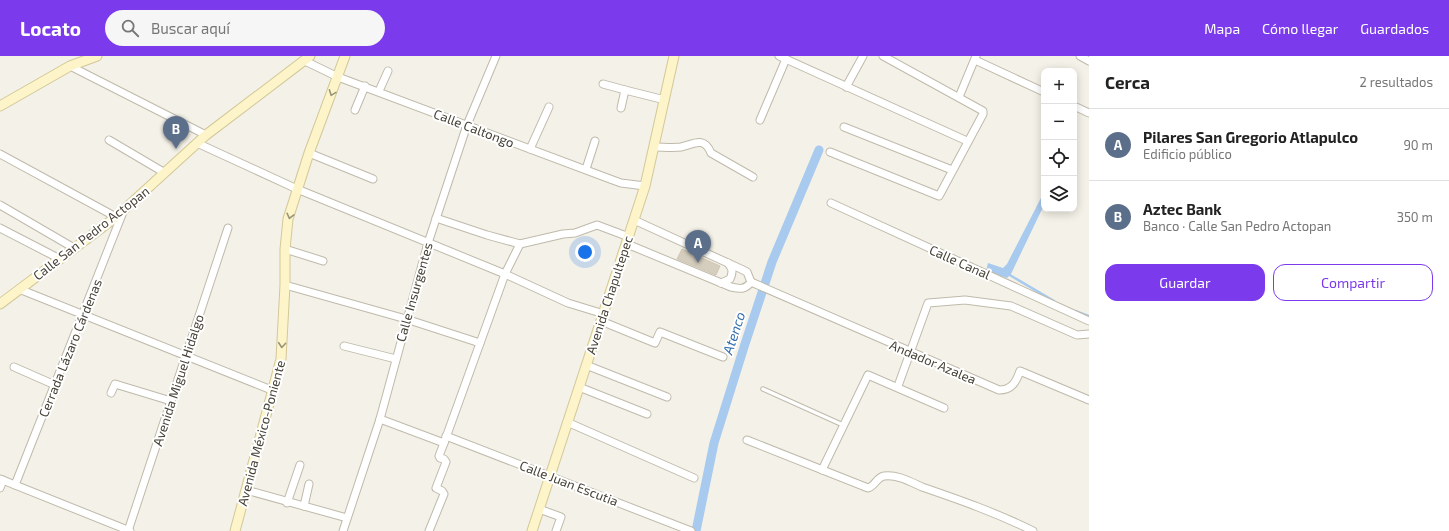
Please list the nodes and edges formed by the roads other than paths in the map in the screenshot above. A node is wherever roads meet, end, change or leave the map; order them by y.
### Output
1 (97, 56) edge
2 (345, 56) edge
3 (487, 56) edge
4 (674, 56) edge
5 (863, 56) edge
6 (883, 56) edge
7 (1080, 56) edge
8 (783, 57) edge
9 (307, 58) edge
10 (495, 58) edge
11 (975, 58) edge
12 (1089, 61) edge
13 (70, 66) junction
14 (388, 71) dead end
15 (338, 77) junction
16 (603, 84) dead end
17 (366, 86) junction
18 (846, 87) junction
19 (625, 90) junction
20 (379, 91) junction
21 (1041, 91) edge
22 (959, 97) junction
23 (665, 100) junction
24 (0, 106) edge
25 (549, 107) dead end
26 (1077, 107) edge
27 (621, 108) dead end
28 (355, 110) dead end
29 (1089, 113) edge
30 (760, 120) dead end
31 (467, 125) junction
32 (844, 127) dead end
33 (206, 135) junction
34 (109, 140) dead end
35 (595, 141) dead end
36 (967, 141) junction
37 (197, 142) junction
38 (655, 147) junction
39 (530, 149) junction
40 (830, 152) dead end
41 (309, 153) junction
42 (0, 154) edge
43 (586, 169) junction
44 (952, 170) junction
45 (165, 174) junction
46 (753, 177) dead end
47 (373, 179) dead end
48 (645, 186) junction
49 (297, 188) junction
50 (831, 203) dead end
51 (0, 205) edge
52 (124, 210) junction
53 (116, 217) junction
54 (436, 218) junction
55 (634, 220) junction
56 (0, 228) edge
57 (228, 228) dead end
58 (628, 240) junction
59 (428, 243) junction
60 (520, 244) junction
61 (74, 248) junction
62 (285, 248) junction
63 (60, 259) junction
64 (323, 261) dead end
65 (728, 263) junction
66 (505, 274) junction
67 (751, 282) junction
68 (721, 283) junction
69 (285, 285) junction
70 (19, 289) junction
71 (0, 304) edge
72 (83, 315) junction
73 (602, 317) junction
74 (406, 319) junction
75 (1089, 321) edge
76 (1089, 334) edge
77 (480, 343) junction
78 (344, 346) dead end
79 (910, 352) junction
80 (186, 356) junction
81 (724, 357) dead end
82 (396, 359) junction
83 (586, 365) junction
84 (14, 367) dead end
85 (55, 385) junction
86 (898, 386) junction
87 (579, 387) junction
88 (763, 389) dead end
89 (274, 391) junction
90 (111, 393) dead end
91 (667, 397) dead end
92 (1089, 400) edge
93 (171, 401) junction
94 (944, 408) dead end
95 (646, 414) dead end
96 (380, 419) junction
97 (567, 422) junction
98 (843, 425) junction
99 (445, 439) junction
100 (747, 440) dead end
101 (300, 465) dead end
102 (822, 470) junction
103 (550, 475) junction
104 (694, 478) dead end
105 (1, 480) edge
106 (309, 484) dead end
107 (14, 485) junction
108 (0, 488) edge
109 (246, 490) junction
110 (287, 502) junction
111 (304, 506) junction
112 (539, 509) junction
113 (347, 518) junction
114 (129, 531) edge
115 (235, 531) edge
116 (342, 531) edge
117 (429, 531) edge
118 (532, 531) edge
119 (556, 531) edge
120 (691, 531) edge
121 (1033, 531) edge

1 - 13 main road
2 - 15 main road, Avenida México-Poniente
3 - 10 street
4 - 23 main road, Avenida Chapultepec
5 - 18 street
6 - 22 street
7 - 12 street
8 - 18 street
8 - 30 street
9 - 15 street, Calle Caltongo
9 - 33 main road, Calle San Pedro Actopan
10 - 31 street, Calle Insurgentes
11 - 21 street
11 - 22 street
13 - 24 main road
13 - 33 street
14 - 20 street
15 - 17 street, Calle Caltongo
15 -> 41 main road, Avenida México-Poniente
16 - 19 street
17 - 20 street, Calle Caltongo
17 - 28 street
18 - 36 street
19 - 23 street
19 - 27 street
20 - 31 street, Calle Caltongo
22 - 36 street
23 - 38 main road, Avenida Chapultepec
25 - 39 street
26 - 29 street
31 - 39 street, Calle Caltongo
31 - 54 street, Calle Insurgentes
32 - 44 street
33 - 37 main road, Calle San Pedro Actopan
34 - 45 street
35 - 43 street
36 - 44 street
37 - 45 main road, Calle San Pedro Actopan
37 - 49 street
38 - 46 street
38 - 48 main road, Avenida Chapultepec
39 - 43 street, Calle Caltongo
40 - 44 street
41 - 47 street
41 - 49 main road, Avenida México-Poniente
42 - 53 street
43 - 48 street, Calle Caltongo
45 - 52 main road, Calle San Pedro Actopan
48 - 55 main road, Avenida Chapultepec
49 - 59 street
49 -> 62 main road, Avenida México-Poniente
50 - 75 street, Calle Canal
51 - 61 street
52 - 53 main road, Calle San Pedro Actopan
52 - 72 street, Cerrada Lázaro Cárdenas
53 - 61 main road, Calle San Pedro Actopan
54 - 59 street, Calle Insurgentes
54 - 60 street
55 - 58 main road, Avenida Chapultepec
55 - 65 street
56 - 63 street
57 - 80 street, Avenida Miguel Hidalgo
58 - 60 street
58 - 68 street
58 - 73 main road, Avenida Chapultepec
59 - 66 street
59 - 74 street, Calle Insurgentes
60 - 66 street
61 - 63 main road, Calle San Pedro Actopan
62 - 64 street
62 - 69 main road, Avenida México-Poniente
63 - 70 main road, Calle San Pedro Actopan
65 - 67 street
65 - 68 street
66 - 73 street
66 - 77 street
67 - 68 street
67 - 79 street, Andador Azalea
69 - 74 street
69 -> 89 main road, Avenida México-Poniente
70 - 71 main road, Calle San Pedro Actopan
70 - 72 street
72 - 80 street
72 - 85 street, Cerrada Lázaro Cárdenas
73 - 81 street
73 - 83 main road, Avenida Chapultepec
74 - 77 street
74 - 82 street, Calle Insurgentes
76 - 79 street
77 - 99 street
78 - 82 street
79 - 86 street
79 - 92 street, Andador Azalea
80 - 89 street
80 - 93 street, Avenida Miguel Hidalgo
82 - 96 street, Calle Insurgentes
83 - 87 main road, Avenida Chapultepec
83 - 91 street
84 - 85 street
85 - 107 street, Cerrada Lázaro Cárdenas
86 - 94 street
86 - 98 street
87 - 95 street
87 - 97 main road, Avenida Chapultepec
88 - 98 lane
89 - 109 main road, Avenida México-Poniente
90 - 93 street
93 - 114 street, Avenida Miguel Hidalgo
96 - 99 street, Calle Juan Escutia
96 - 113 street, Calle Insurgentes
97 - 103 main road, Avenida Chapultepec
97 - 104 street
98 - 102 street
99 - 103 street, Calle Juan Escutia
99 - 117 street
100 - 102 street
101 - 110 street
102 - 121 street
103 - 112 main road, Avenida Chapultepec
103 - 120 street, Calle Juan Escutia
105 - 107 street
105 - 108 street
106 - 111 street
107 - 114 street
109 - 110 street
109 - 115 main road, Avenida México-Poniente
110 - 111 street
111 - 113 street
112 - 118 main road, Avenida Chapultepec
112 - 119 street
113 - 116 street, Calle Insurgentes

